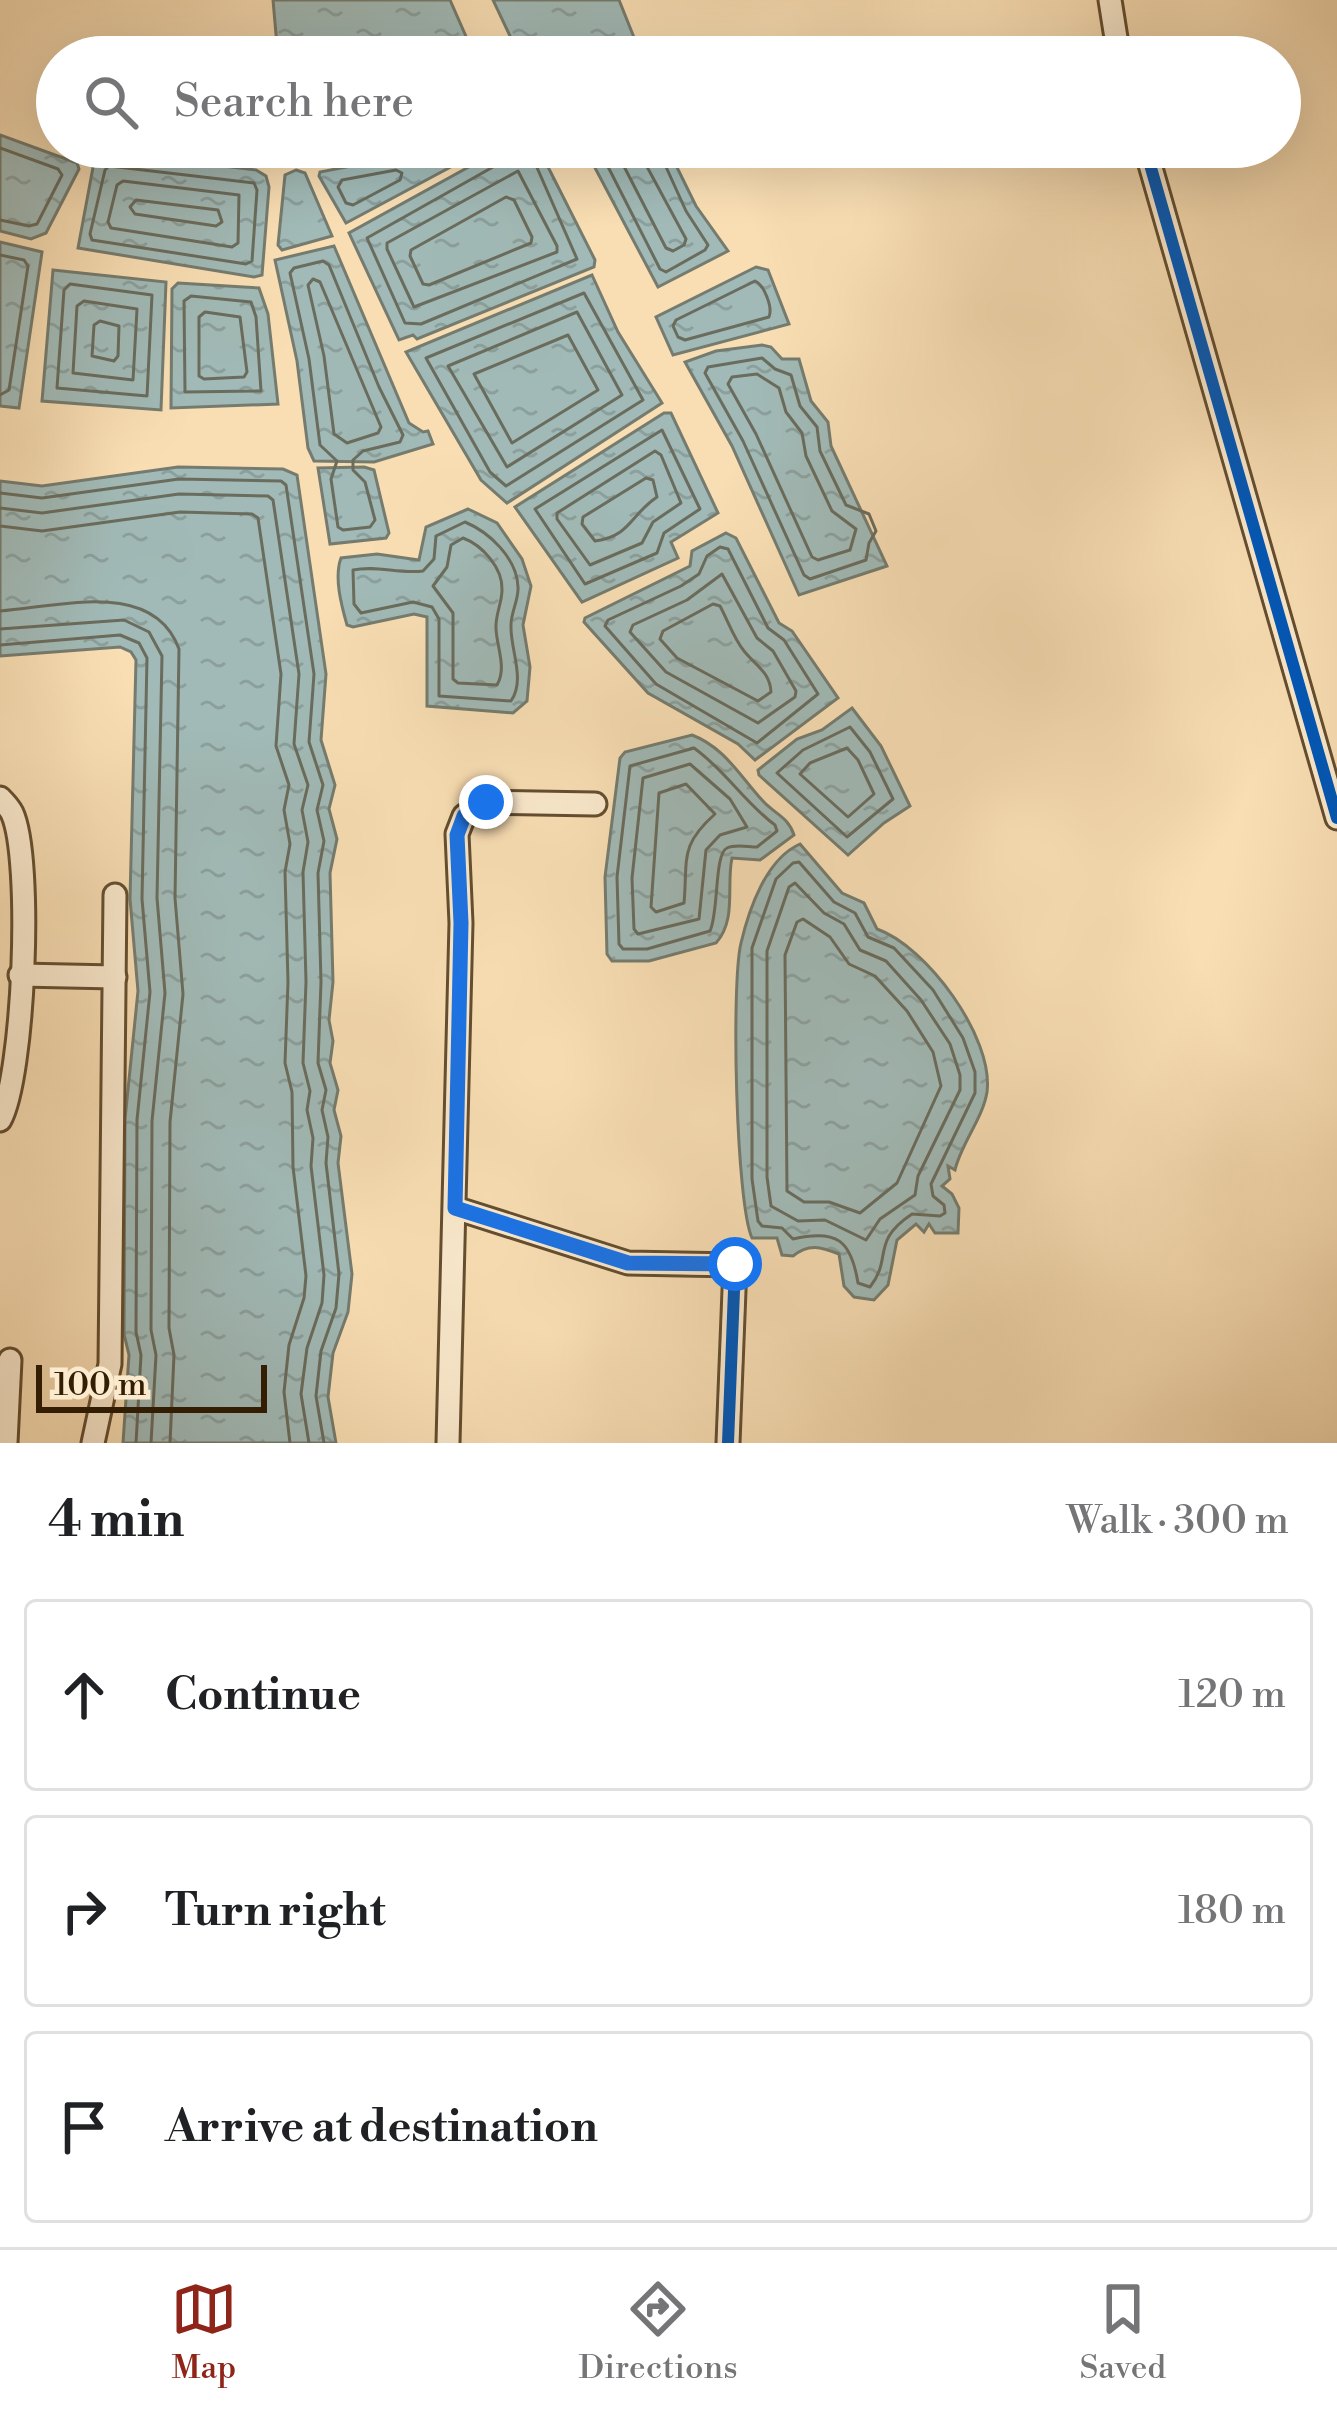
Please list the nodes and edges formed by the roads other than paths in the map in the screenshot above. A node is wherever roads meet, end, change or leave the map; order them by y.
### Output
1 (1110, 0) edge
2 (1116, 36) edge
3 (1151, 168) edge
4 (0, 798) edge
5 (595, 804) dead end
6 (1337, 818) edge
7 (115, 895) dead end
8 (20, 975) junction
9 (115, 977) junction
10 (0, 1120) edge
11 (455, 1208) junction
12 (10, 1360) dead end
13 (6, 1443) edge
14 (94, 1443) edge
15 (448, 1443) edge
16 (728, 1443) edge

1 - 2 street
3 - 6 street
4 - 8 street
5 - 11 street
7 - 9 street
8 - 9 street
8 - 10 street
9 - 14 street
11 - 15 street
11 - 16 street
12 - 13 street

